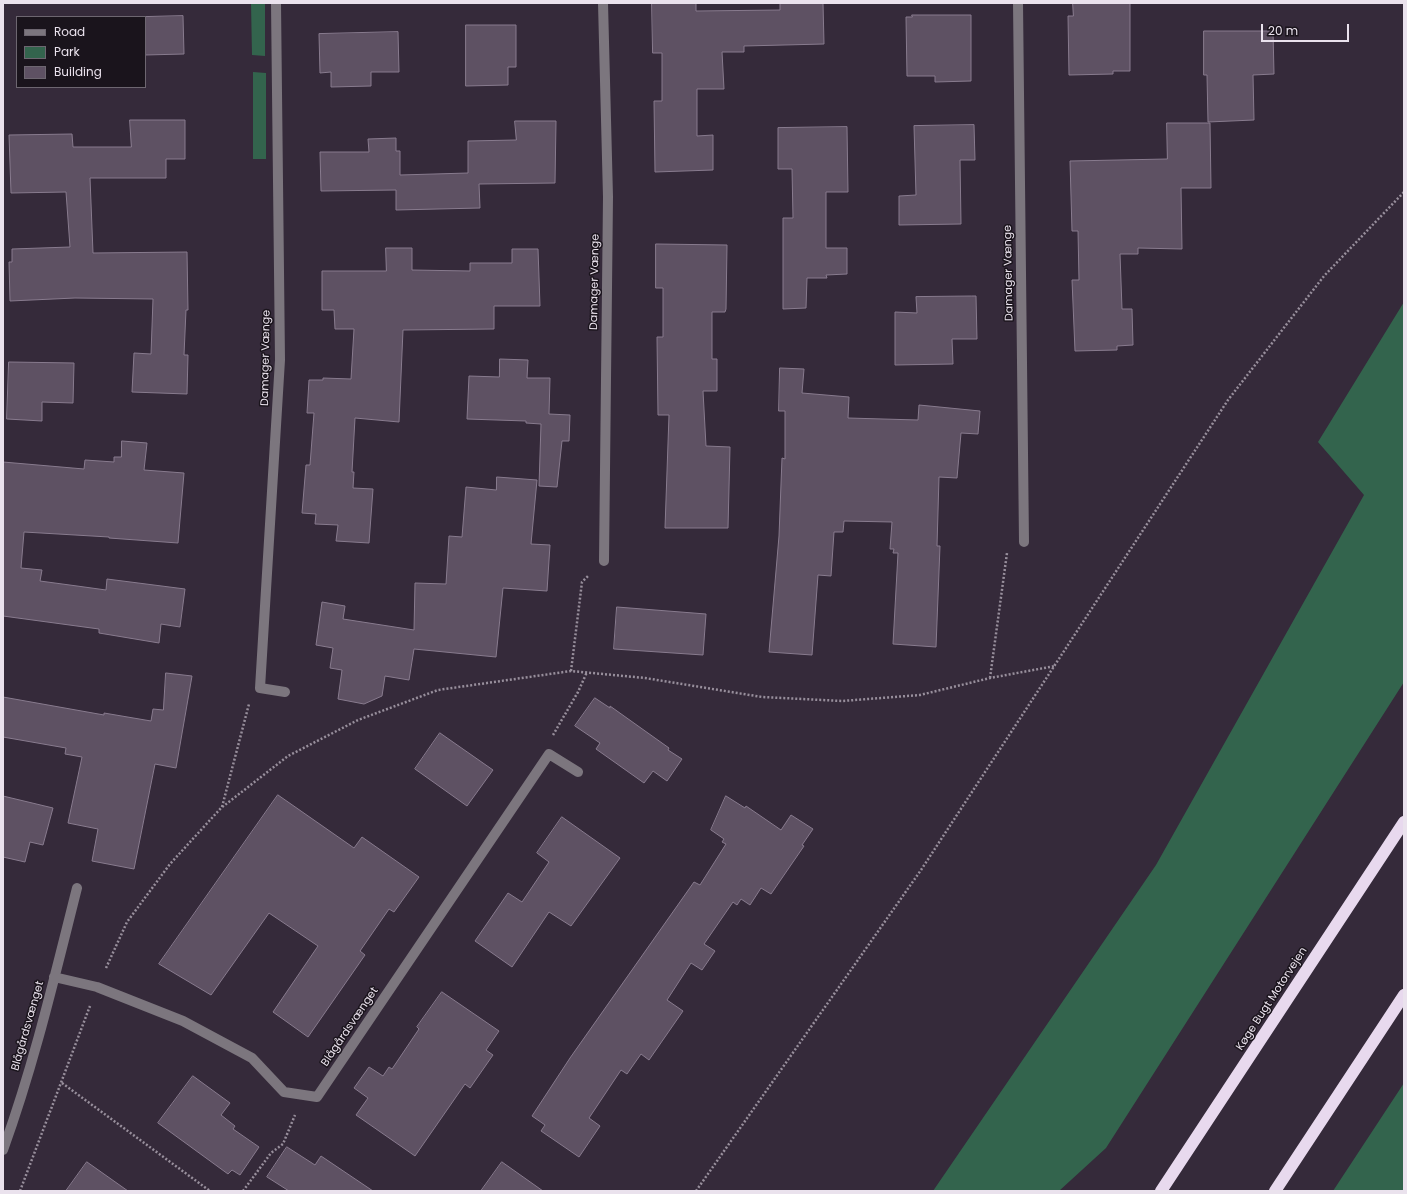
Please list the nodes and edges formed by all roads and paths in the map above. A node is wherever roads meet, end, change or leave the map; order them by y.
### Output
1 (276, 3) edge
2 (603, 3) edge
3 (1018, 3) edge
4 (1404, 192) edge
5 (1024, 542) joint
6 (604, 561) joint
7 (1055, 666) junction
8 (570, 671) junction
9 (587, 672) junction
10 (990, 678) junction
11 (260, 688) junction
12 (284, 692) dead end
13 (549, 754) junction
14 (578, 772) dead end
15 (221, 808) junction
16 (1404, 822) edge
17 (77, 888) dead end
18 (54, 977) junction
19 (97, 987) junction
20 (1404, 995) edge
21 (62, 1083) junction
22 (304, 1095) junction
23 (3, 1150) edge
24 (20, 1191) edge
25 (210, 1191) edge
26 (243, 1191) edge
27 (696, 1191) edge
28 (1161, 1191) edge
29 (1275, 1191) edge

1 - 11 street, Damager Vænge
2 - 6 street, Damager Vænge
3 - 5 street, Damager Vænge
4 - 7 path
5 - 10 path
6 - 8 path
7 - 10 path
7 - 27 path
8 - 9 path
8 - 15 path
9 - 10 path
9 - 13 path
11 - 12 street
11 - 15 path
13 - 14 street
13 - 22 street, Blågårdsvænget
15 - 19 path
16 - 28 highway, Køge Bugt Motorvejen
17 - 18 street, Blågårdsvænget
18 - 19 street, Blågårdsvænget
18 - 23 street, Blågårdsvænget
19 - 21 path
19 - 22 street, Blågårdsvænget
20 - 29 highway
21 - 24 path
21 - 25 path
22 - 26 path

